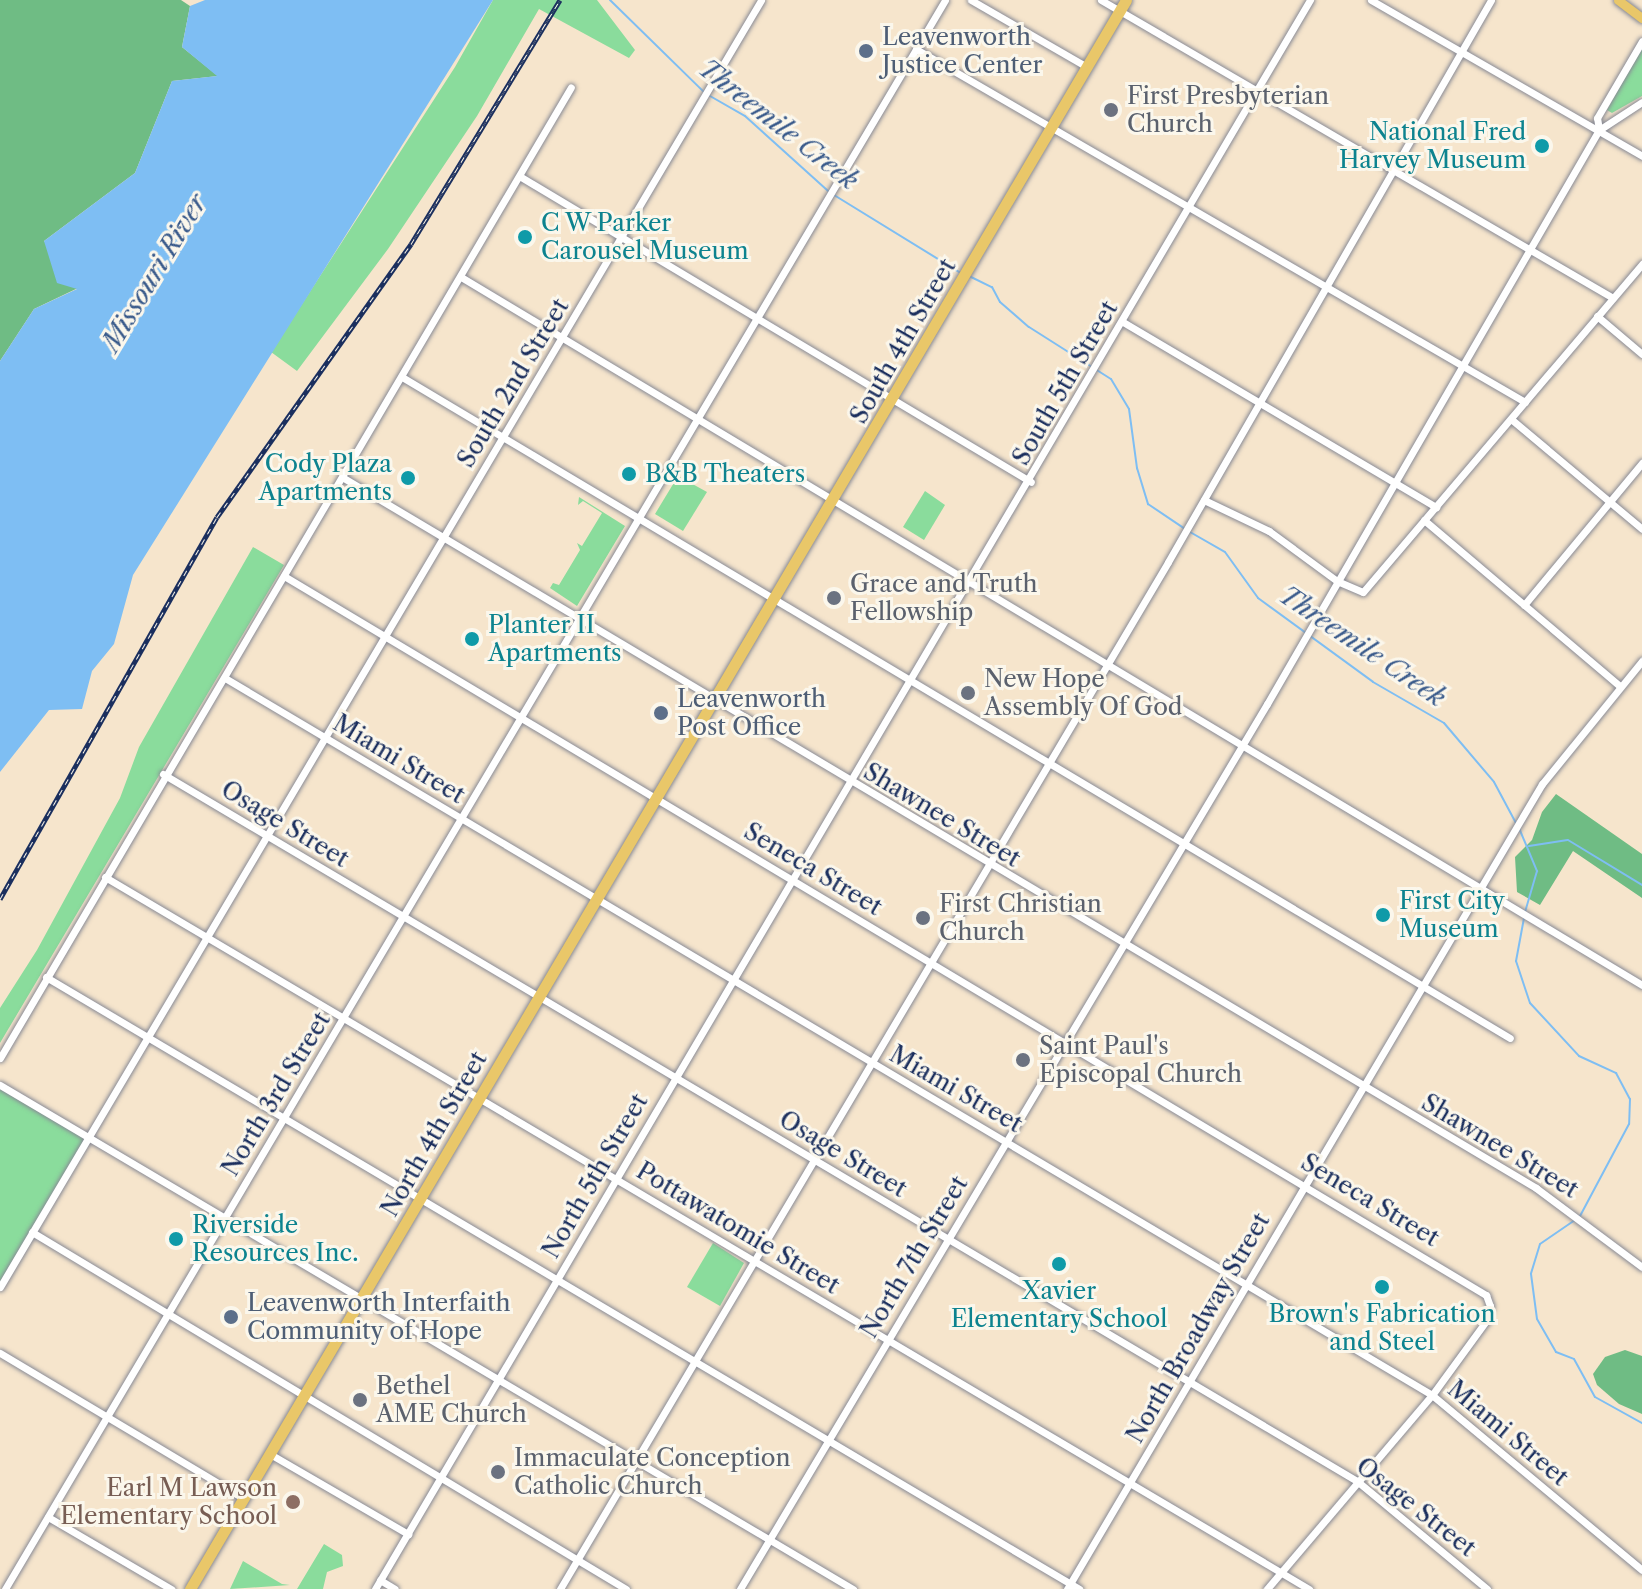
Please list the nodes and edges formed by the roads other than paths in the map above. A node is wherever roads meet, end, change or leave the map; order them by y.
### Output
1 (761, 0) edge
2 (945, 0) edge
3 (971, 0) edge
4 (1101, 0) edge
5 (1126, 0) edge
6 (1310, 0) edge
7 (1371, 0) edge
8 (1491, 0) edge
9 (1618, 0) edge
10 (1119, 11) junction
11 (1642, 18) edge
12 (1642, 41) edge
13 (916, 49) junction
14 (1461, 51) junction
15 (1087, 67) junction
16 (571, 87) dead end
17 (1258, 88) junction
18 (1642, 102) edge
19 (1050, 129) junction
20 (1599, 130) junction
21 (1642, 156) edge
22 (1394, 169) junction
23 (521, 177) junction
24 (1190, 208) junction
25 (623, 238) junction
26 (1529, 247) junction
27 (1642, 264) edge
28 (461, 277) junction
29 (1327, 287) junction
30 (1613, 298) junction
31 (1597, 316) junction
32 (757, 318) junction
33 (1123, 322) junction
34 (565, 338) junction
35 (1642, 354) edge
36 (1460, 363) junction
37 (402, 377) junction
38 (895, 400) junction
39 (1525, 402) junction
40 (1260, 403) junction
41 (699, 417) junction
42 (1511, 419) junction
43 (504, 437) junction
44 (1642, 463) edge
45 (342, 477) junction
46 (1394, 480) junction
47 (1031, 482) junction
48 (1204, 500) junction
49 (835, 501) junction
50 (1609, 502) junction
51 (1436, 507) junction
52 (640, 518) junction
53 (1424, 520) junction
54 (1642, 529) edge
55 (443, 539) junction
56 (284, 576) junction
57 (970, 581) junction
58 (1337, 581) junction
59 (775, 598) junction
60 (1524, 605) junction
61 (581, 619) junction
62 (386, 637) junction
63 (1642, 661) edge
64 (1107, 663) junction
65 (225, 678) junction
66 (911, 679) junction
67 (1620, 686) junction
68 (715, 702) junction
69 (522, 716) junction
70 (326, 739) junction
71 (1243, 744) junction
72 (1048, 762) junction
73 (163, 774) junction
74 (849, 783) junction
75 (657, 800) junction
76 (461, 820) junction
77 (268, 837) junction
78 (1184, 843) junction
79 (987, 865) junction
80 (105, 877) junction
81 (791, 879) junction
82 (1483, 887) junction
83 (597, 901) junction
84 (403, 918) junction
85 (208, 937) junction
86 (1122, 945) junction
87 (930, 963) junction
88 (46, 977) junction
89 (732, 981) junction
90 (1642, 985) edge
91 (1424, 987) junction
92 (541, 998) junction
93 (345, 1018) junction
94 (148, 1037) junction
95 (1510, 1038) dead end
96 (1065, 1042) junction
97 (0, 1058) edge
98 (870, 1062) junction
99 (676, 1079) junction
100 (0, 1085) edge
101 (1364, 1088) junction
102 (480, 1098) junction
103 (285, 1119) junction
104 (88, 1137) junction
105 (1007, 1142) junction
106 (815, 1159) junction
107 (617, 1179) junction
108 (1305, 1185) junction
109 (419, 1200) junction
110 (225, 1219) junction
111 (32, 1232) junction
112 (948, 1240) junction
113 (754, 1261) junction
114 (1642, 1267) edge
115 (557, 1282) junction
116 (1245, 1285) junction
117 (0, 1287) edge
118 (363, 1300) junction
119 (167, 1316) junction
120 (888, 1340) junction
121 (0, 1353) edge
122 (692, 1361) junction
123 (497, 1379) junction
124 (1188, 1384) junction
125 (1432, 1395) junction
126 (304, 1399) junction
127 (108, 1416) junction
128 (827, 1442) junction
129 (270, 1454) junction
130 (635, 1460) junction
131 (439, 1478) junction
132 (1357, 1481) junction
133 (1130, 1484) junction
134 (243, 1498) junction
135 (48, 1517) junction
136 (408, 1534) junction
137 (769, 1539) junction
138 (578, 1560) junction
139 (1642, 1570) edge
140 (1281, 1572) junction
141 (380, 1580) junction
142 (1069, 1586) edge
143 (5, 1589) edge
144 (171, 1589) edge
145 (190, 1589) edge
146 (375, 1589) edge
147 (395, 1589) edge
148 (560, 1589) edge
149 (626, 1589) edge
150 (740, 1589) edge
151 (853, 1589) edge
152 (1079, 1589) edge
153 (1267, 1589) edge
154 (1309, 1589) edge
155 (1487, 1589) edge

1 - 25 street, South 2nd Street
2 - 13 street, North 3rd Street
3 - 15 street
4 - 10 street
5 - 10 highway, South 4th Street
6 - 17 street, South 5th Street
7 - 14 street
8 - 14 street
9 - 11 main road
10 - 15 highway, South 4th Street
10 - 17 street
12 - 20 street
13 - 19 street
13 - 32 street, North 3rd Street
14 - 20 street
14 - 22 street
15 - 19 highway, South 4th Street
16 - 23 street
17 - 22 street
17 - 24 street, South 5th Street
18 - 20 street
19 - 24 street
19 - 38 highway, South 4th Street
20 - 21 street
20 - 26 street, North 7th Street
22 - 26 street
22 - 29 street
23 - 25 street
23 - 28 street
24 - 29 street
24 - 33 street, South 5th Street
25 - 32 street
25 - 34 street, South 2nd Street
26 - 30 street
26 - 36 street, North 7th Street
27 - 30 street
28 - 34 street
28 - 37 street
29 - 36 street
29 - 40 street
30 - 31 street
31 - 35 street
31 - 39 street
32 - 38 street
32 - 41 street, North 3rd Street
33 - 40 street
33 - 47 street, South 5th Street
34 - 41 street
34 - 43 street, South 2nd Street
36 - 39 street
36 - 46 street, North 7th Street
37 - 43 street
37 - 45 street
38 - 47 street
38 - 49 highway, South 4th Street
39 - 42 street
40 - 46 street
40 - 48 street
41 - 49 street
41 - 52 street, North 3rd Street
42 - 50 street
42 - 51 street
43 - 52 street
43 - 55 street, South 2nd Street
44 - 50 street
45 - 55 street, Shawnee Street
45 - 56 street
46 - 51 street
46 - 58 street, North 7th Street
47 - 57 street, South 5th Street
48 - 58 street
48 - 64 street
49 - 57 street
49 - 59 highway, South 4th Street
50 - 54 street
50 - 60 street
51 - 53 street
52 - 59 street
52 - 61 street, North 3rd Street
53 - 58 street
53 - 60 street
55 - 61 street, Shawnee Street
55 - 62 street, South 2nd Street
56 - 62 street, Seneca Street
56 - 65 street
57 - 64 street
57 - 66 street, South 5th Street
58 - 71 street, North 7th Street
59 - 66 street
59 - 68 highway, South 4th Street
60 - 67 street
61 - 68 street, Shawnee Street
61 - 69 street, North 3rd Street
62 - 69 street, Seneca Street
62 - 70 street, South 2nd Street
63 - 67 street, North Broadway Street
64 - 71 street
64 - 72 street
65 - 70 street, Miami Street
65 - 73 street
66 - 72 street
66 - 74 street, South 5th Street
67 - 82 street, North Broadway Street
68 - 74 street, Shawnee Street
68 - 75 highway, North 4th Street
69 - 75 street, Seneca Street
69 - 76 street, North 3rd Street
70 - 76 street, Miami Street
70 - 77 street, South 2nd Street
71 - 78 street, North 7th Street
71 - 82 street
72 - 78 street
72 - 79 street
73 - 77 street, Osage Street
73 - 80 street
74 - 79 street, Shawnee Street
74 - 81 street, North 5th Street
75 - 81 street, Seneca Street
75 - 83 highway, North 4th Street
76 - 83 street, Miami Street
76 - 84 street, North 3rd Street
77 - 84 street, Osage Street
77 - 85 street, South 2nd Street
78 - 86 street, North 7th Street
78 - 91 street
79 - 86 street, Shawnee Street
79 - 87 street
80 - 85 street, Pottawatomie Street
80 - 88 street
81 - 87 street, Seneca Street
81 - 89 street, North 5th Street
82 - 90 street
82 - 91 street, North Broadway Street
83 - 89 street, Miami Street
83 - 92 highway, North 4th Street
84 - 92 street, Osage Street
84 - 93 street, North 3rd Street
85 - 93 street, Pottawatomie Street
85 - 94 street, South 2nd Street
86 - 96 street, North 7th Street
86 - 101 street, Shawnee Street
87 - 96 street, Seneca Street
87 - 98 street
88 - 94 street
88 - 97 street
89 - 98 street, Miami Street
89 - 99 street, North 5th Street
91 - 95 street
91 - 101 street, North Broadway Street
92 - 99 street, Osage Street
92 - 102 highway, North 4th Street
93 - 102 street, Pottawatomie Street
93 - 103 street, North 3rd Street
94 - 103 street
94 - 104 street, South 2nd Street
96 - 105 street, North 7th Street
96 - 108 street, Seneca Street
98 - 105 street, Miami Street
98 - 106 street
99 - 106 street, Osage Street
99 - 107 street, North 5th Street
100 - 104 street
101 - 108 street, North Broadway Street
101 - 114 street, Shawnee Street
102 - 107 street, Pottawatomie Street
102 - 109 highway, North 4th Street
103 - 109 street
103 - 110 street, North 3rd Street
104 - 110 street
104 - 111 street, South 2nd Street
105 - 112 street, North 7th Street
105 - 116 street, Miami Street
106 - 112 street, Osage Street
106 - 113 street
107 - 113 street, Pottawatomie Street
107 - 115 street, North 5th Street
108 - 116 street, North Broadway Street
108 - 125 street, Seneca Street
109 - 115 street
109 - 118 highway, North 4th Street
110 - 118 street
110 - 119 street, North 3rd Street
111 - 117 street, South 2nd Street
111 - 119 street
112 - 120 street, North 7th Street
112 - 124 street, Osage Street
113 - 120 street, Pottawatomie Street
113 - 122 street
115 - 122 street
115 - 123 street, North 5th Street
116 - 124 street, North Broadway Street
116 - 125 street, Miami Street
118 - 123 street
118 - 126 highway, North 4th Street
119 - 126 street
119 - 127 street, North 3rd Street
120 - 128 street, North 7th Street
120 - 133 street, Pottawatomie Street
121 - 127 street
122 - 128 street
122 - 130 street
123 - 130 street
123 - 131 street, North 5th Street
124 - 132 street, Osage Street
124 - 133 street, North Broadway Street
125 - 132 street
125 - 139 street, Miami Street
126 - 129 highway, North 4th Street
126 - 131 street
127 - 134 street
127 - 135 street, North 3rd Street
128 - 137 street, North 7th Street
128 - 142 street
129 - 134 highway, North 4th Street
129 - 136 street
130 - 137 street
130 - 138 street
131 - 136 street, North 5th Street
131 - 138 street
132 - 140 street
132 - 155 street, Osage Street
133 - 140 street, Pottawatomie Street
133 - 142 street, North Broadway Street
134 - 145 highway, North 4th Street
135 - 143 street, North 3rd Street
135 - 144 street
136 - 141 street, North 5th Street
137 - 150 street, North 7th Street
137 - 151 street
138 - 148 street
138 - 149 street
140 - 153 street
140 - 154 street, Pottawatomie Street
141 - 146 street, North 5th Street
141 - 147 street
142 - 152 street

